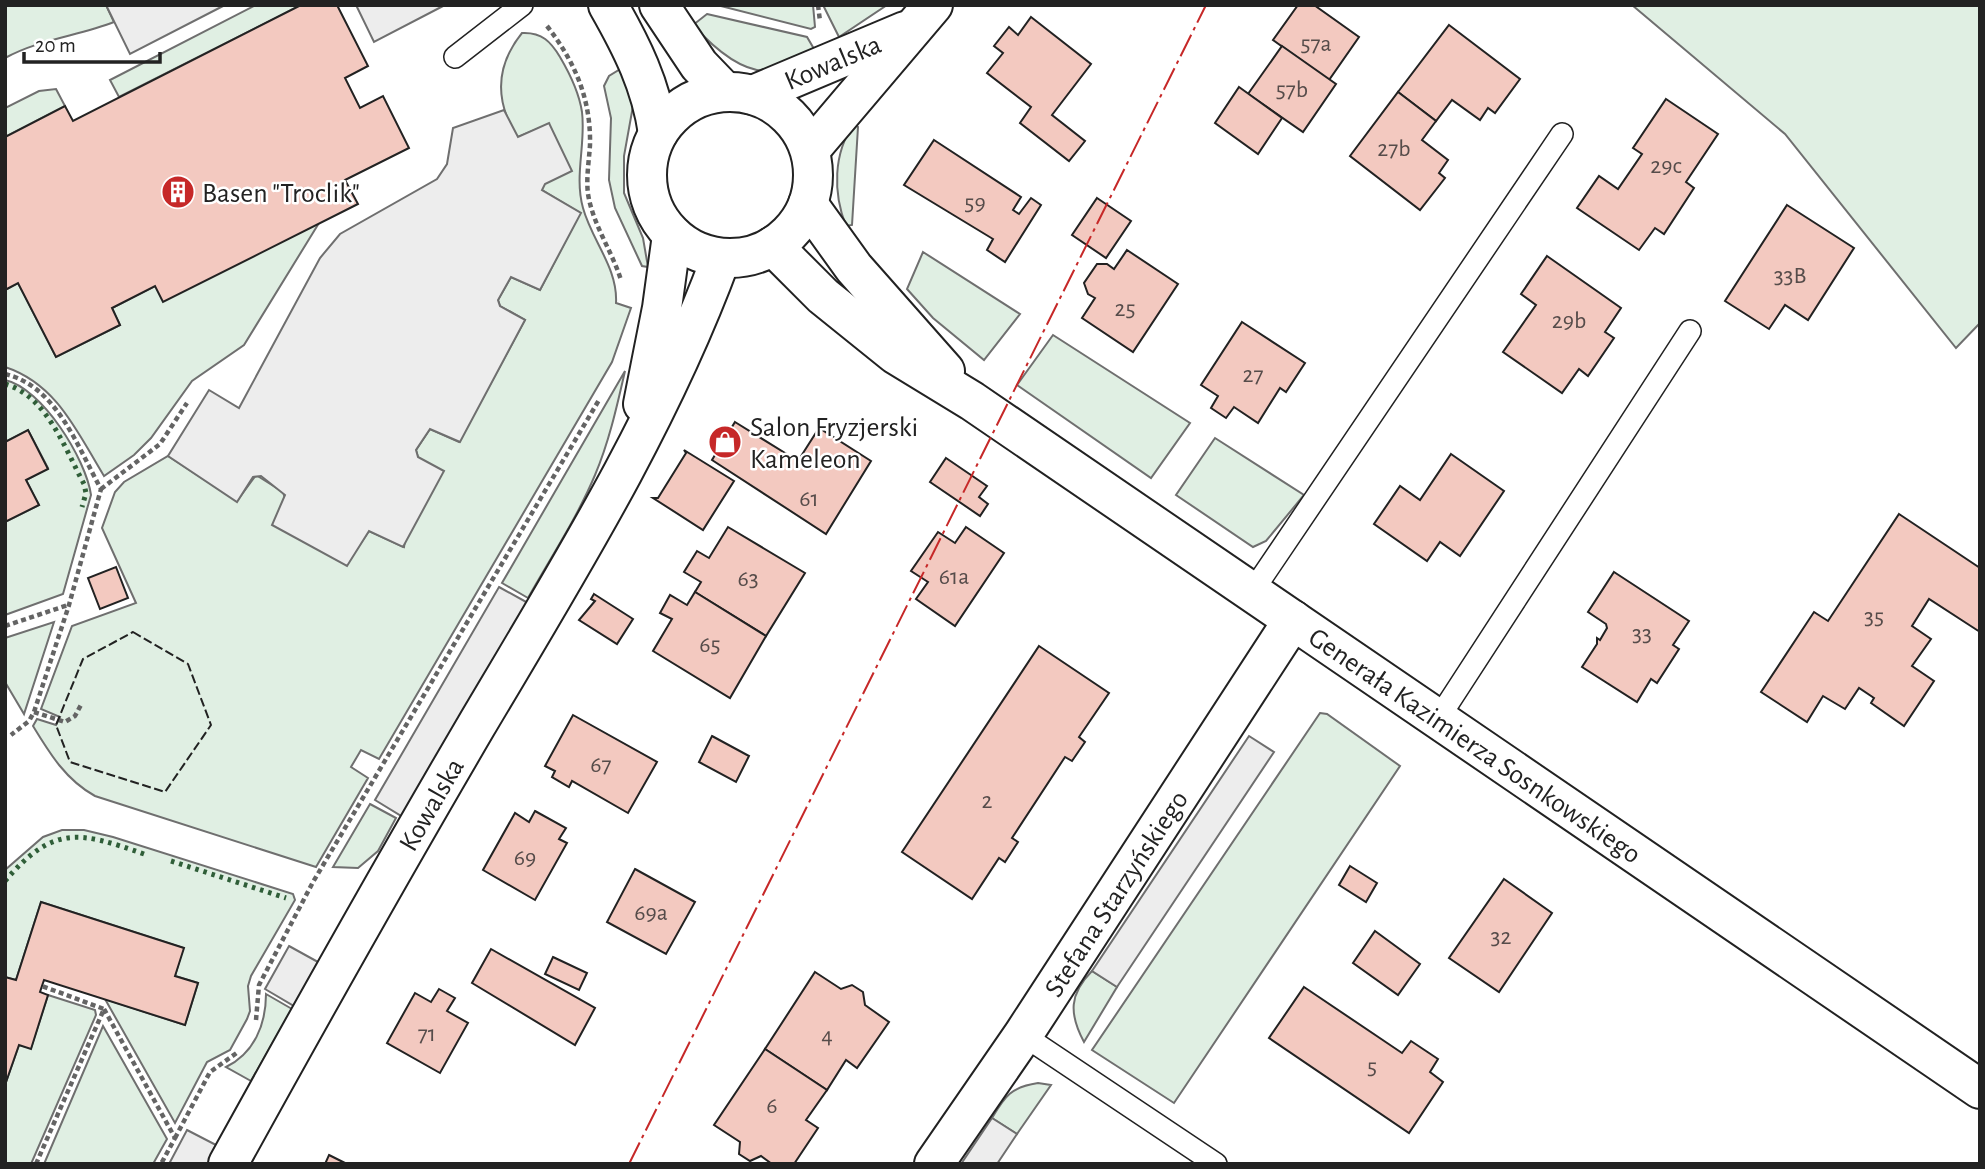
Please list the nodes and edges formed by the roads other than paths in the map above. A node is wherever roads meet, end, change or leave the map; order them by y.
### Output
1 (522, 5) edge
2 (608, 5) edge
3 (659, 5) edge
4 (922, 17) edge
5 (455, 57) dead end
6 (739, 93) junction
7 (658, 133) junction
8 (1562, 134) dead end
9 (810, 150) junction
10 (808, 204) junction
11 (672, 235) junction
12 (773, 246) junction
13 (721, 258) junction
14 (1690, 331) dead end
15 (972, 401) junction
16 (635, 447) junction
17 (1252, 592) junction
18 (1293, 620) junction
19 (1438, 719) junction
20 (1023, 1035) junction
21 (1980, 1089) edge
22 (228, 1164) edge
23 (934, 1164) edge
24 (1216, 1164) edge

1 - 5 lane
2 - 7 street
3 - 6 street
4 - 6 street, Kowalska
4 - 9 street, Kowalska
6 - 7 street
6 - 9 street
7 - 11 street
8 - 17 lane
9 - 10 street
10 - 12 street
10 - 15 street, Generała Kazimierza Sosnkowskiego
11 - 13 street
11 - 16 street, Kowalska
12 - 13 street
12 - 15 street, Generała Kazimierza Sosnkowskiego
13 - 16 street, Kowalska
14 - 19 lane
15 - 17 street, Generała Kazimierza Sosnkowskiego
16 - 22 street, Kowalska
17 - 18 street, Generała Kazimierza Sosnkowskiego
18 - 19 street, Generała Kazimierza Sosnkowskiego
18 - 20 street, Stefana Starzyńskiego
19 - 21 street, Generała Kazimierza Sosnkowskiego
20 - 23 street, Stefana Starzyńskiego
20 - 24 lane

